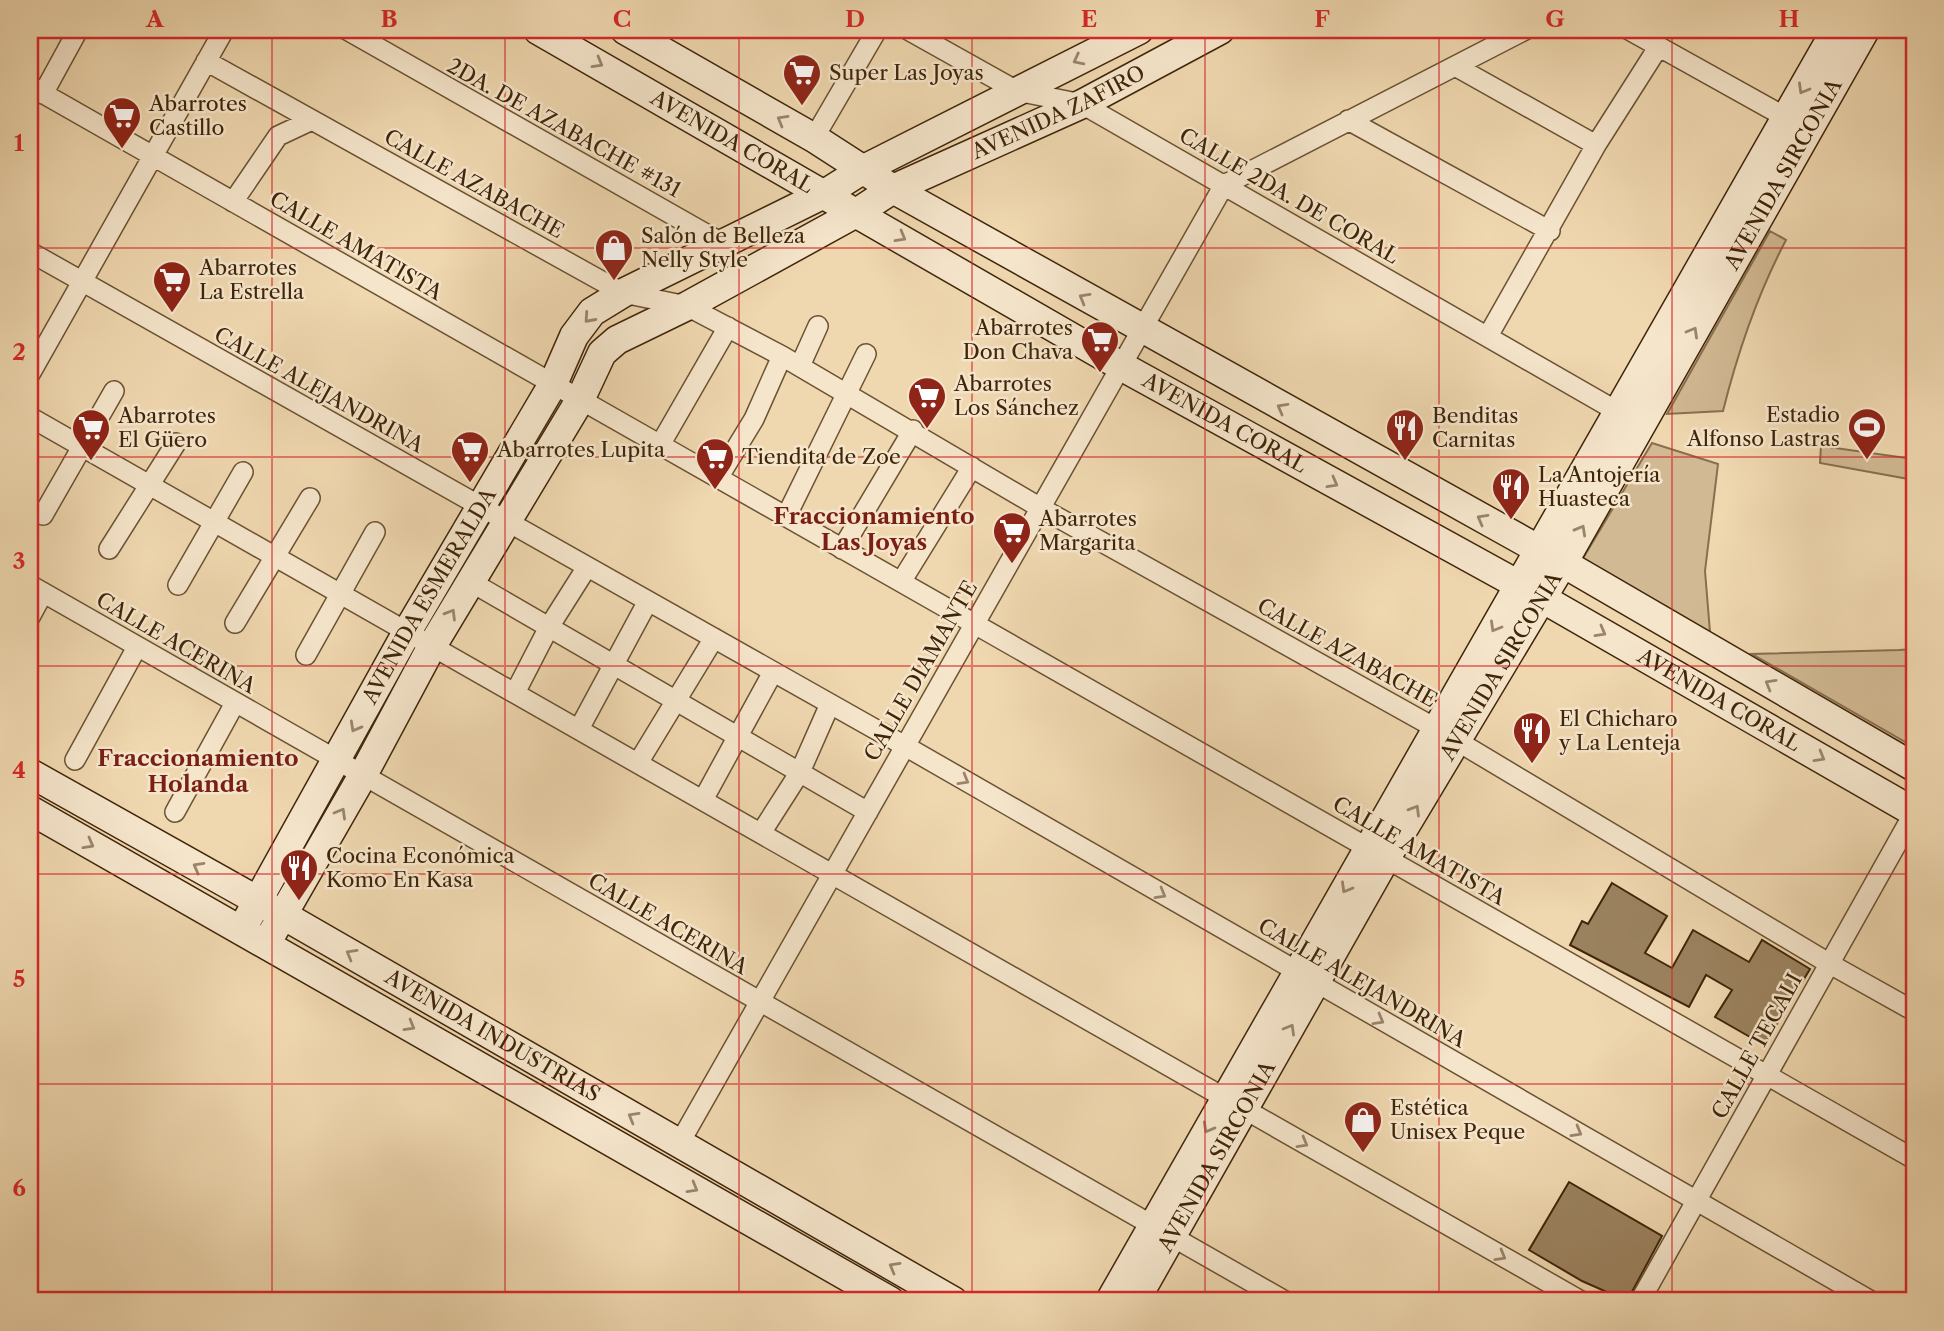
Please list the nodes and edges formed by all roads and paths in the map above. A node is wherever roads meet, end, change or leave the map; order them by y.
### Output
1 (78, 30) edge
2 (224, 30) edge
3 (347, 30) edge
4 (538, 30) edge
5 (625, 30) edge
6 (877, 30) edge
7 (908, 30) edge
8 (1139, 30) edge
9 (1220, 30) edge
10 (1525, 30) edge
11 (1629, 30) edge
12 (1836, 30) edge
13 (1865, 30) edge
14 (1659, 46) junction
15 (206, 61) junction
16 (1455, 66) junction
17 (36, 90) edge
18 (1017, 91) junction
19 (1082, 104) junction
20 (312, 120) junction
21 (1348, 120) junction
22 (1797, 124) junction
23 (814, 138) junction
24 (1596, 145) junction
25 (153, 156) junction
26 (864, 169) junction
27 (1224, 185) junction
28 (894, 189) junction
29 (826, 193) junction
30 (233, 202) junction
31 (858, 212) junction
32 (1550, 231) junction
33 (722, 243) junction
34 (30, 252) edge
35 (82, 282) junction
36 (623, 293) junction
37 (687, 306) junction
38 (818, 326) dead end
39 (728, 327) junction
40 (1140, 330) junction
41 (1488, 337) junction
42 (866, 354) dead end
43 (782, 356) junction
44 (800, 366) junction
45 (1121, 366) junction
46 (30, 374) edge
47 (553, 384) junction
48 (114, 391) dead end
49 (847, 395) junction
50 (580, 400) junction
51 (30, 416) edge
52 (1629, 418) junction
53 (913, 430) junction
54 (176, 443) dead end
55 (660, 445) junction
56 (84, 448) junction
57 (972, 467) junction
58 (243, 472) dead end
59 (718, 478) junction
60 (150, 485) junction
61 (310, 498) dead end
62 (480, 507) junction
63 (1039, 507) junction
64 (43, 515) dead end
65 (786, 517) junction
66 (213, 522) junction
67 (507, 522) junction
68 (375, 532) dead end
69 (110, 549) dead end
70 (842, 549) junction
71 (1538, 550) junction
72 (275, 556) junction
73 (1563, 563) junction
74 (587, 567) junction
75 (471, 582) junction
76 (901, 582) junction
77 (178, 585) dead end
78 (36, 589) edge
79 (1530, 592) junction
80 (340, 593) junction
81 (648, 601) junction
82 (30, 617) edge
83 (235, 623) dead end
84 (975, 624) junction
85 (549, 627) junction
86 (407, 632) junction
87 (714, 638) junction
88 (137, 646) junction
89 (432, 646) junction
90 (306, 655) dead end
91 (614, 665) junction
92 (773, 672) junction
93 (515, 693) junction
94 (675, 700) junction
95 (235, 702) junction
96 (830, 704) junction
97 (579, 729) junction
98 (736, 735) junction
99 (1447, 736) junction
100 (905, 746) junction
101 (75, 760) dead end
102 (336, 760) junction
103 (638, 764) junction
104 (1914, 767) edge
105 (800, 772) junction
106 (30, 773) edge
107 (362, 775) junction
108 (703, 800) junction
109 (30, 810) edge
110 (175, 812) dead end
111 (868, 812) junction
112 (1914, 812) edge
113 (761, 834) junction
114 (1378, 853) junction
115 (832, 874) junction
116 (258, 901) junction
117 (283, 915) junction
118 (242, 929) junction
119 (266, 944) junction
120 (1830, 964) junction
121 (1307, 978) junction
122 (760, 1002) junction
123 (1914, 1011) edge
124 (1767, 1075) junction
125 (1234, 1104) junction
126 (679, 1144) junction
127 (1914, 1159) edge
128 (1697, 1200) junction
129 (1162, 1231) junction
130 (890, 1301) edge
131 (953, 1301) edge
132 (1110, 1301) edge
133 (1135, 1301) edge
134 (1284, 1301) edge
135 (1581, 1301) edge
136 (1640, 1301) edge
137 (1871, 1301) edge

1 - 17 street
2 - 15 street
3 - 33 street, 2DA. DE AZABACHE #131
4 -> 29 street, AVENIDA CORAL
23 -> 5 street, AVENIDA CORAL
6 - 23 street
7 - 18 street, CALLE 2DA. DE CORAL
8 -> 18 street, AVENIDA ZAFIRO
9 - 19 street, AVENIDA ZAFIRO
10 - 16 street
11 - 14 street
12 -> 22 street, AVENIDA SIRCONIA
13 - 22 street, AVENIDA SIRCONIA
14 - 22 street
14 - 24 street
15 - 20 street, CALLE AZABACHE
15 - 25 street
16 - 21 street
16 - 24 street
17 - 25 street, CALLE AMATISTA
18 - 19 street, CALLE 2DA. DE CORAL
18 - 26 street, AVENIDA ZAFIRO
19 - 27 street, CALLE 2DA. DE CORAL
19 - 28 street, AVENIDA ZAFIRO
20 - 30 street
20 - 36 street, CALLE AZABACHE
21 - 27 street
21 - 32 street
22 - 52 street, AVENIDA SIRCONIA
23 - 26 street, AVENIDA CORAL
24 - 32 street
25 - 30 street, CALLE AMATISTA
25 - 35 street
26 - 28 street, AVENIDA CORAL
26 - 29 street, AVENIDA ESMERALDA
27 - 40 street, CALLE DIAMANTE
27 - 41 street, CALLE 2DA. DE CORAL
28 - 31 street, AVENIDA ESMERALDA
40 -> 28 street, AVENIDA CORAL
29 - 31 street, AVENIDA CORAL
29 - 33 street, AVENIDA ESMERALDA
30 - 47 street, CALLE AMATISTA
31 - 37 street, AVENIDA ESMERALDA
31 -> 45 street, AVENIDA CORAL
32 - 41 street
33 - 36 street, AVENIDA ESMERALDA
34 - 35 street, CALLE ALEJANDRINA
35 - 46 street
35 - 62 street, CALLE ALEJANDRINA
36 - 37 street, CALLE AZABACHE
36 -> 47 street, AVENIDA ESMERALDA
37 - 39 street, CALLE AZABACHE
37 - 50 street, AVENIDA ESMERALDA
38 - 44 street
39 - 43 street, CALLE AZABACHE
39 - 55 street
40 - 45 street, CALLE DIAMANTE
71 -> 40 street, AVENIDA CORAL
41 - 52 street, CALLE 2DA. DE CORAL
42 - 49 street
43 - 44 street, CALLE AZABACHE
43 - 59 street
44 - 49 street, CALLE AZABACHE
45 - 63 street, CALLE DIAMANTE
45 -> 79 street, AVENIDA CORAL
47 - 50 street, CALLE AMATISTA
47 - 62 street, AVENIDA ESMERALDA
48 - 56 street
49 - 53 street, CALLE AZABACHE
49 - 65 street
50 - 55 street, CALLE AMATISTA
50 - 67 street, AVENIDA ESMERALDA
51 - 56 street
52 - 71 street, AVENIDA SIRCONIA
73 -> 52 street, AVENIDA SIRCONIA
53 - 57 street, CALLE AZABACHE
53 - 70 street
54 - 60 street
55 - 59 street, CALLE AMATISTA
56 - 60 street
56 - 64 street
57 - 63 street, CALLE AZABACHE
57 - 76 street
58 - 66 street
59 - 65 street, CALLE AMATISTA
60 - 66 street
60 - 69 street
61 - 72 street
62 - 67 street, CALLE ALEJANDRINA
62 - 86 street, AVENIDA ESMERALDA
63 - 84 street, CALLE DIAMANTE
63 - 99 street, CALLE AZABACHE
65 - 70 street, CALLE AMATISTA
66 - 72 street
66 - 77 street
67 - 74 street, CALLE ALEJANDRINA
67 - 75 street, AVENIDA ESMERALDA
68 - 80 street
70 - 76 street, CALLE AMATISTA
71 - 73 street, AVENIDA CORAL
71 - 79 street, AVENIDA SIRCONIA
72 - 80 street
72 - 83 street
73 - 79 street, AVENIDA SIRCONIA
104 -> 73 street, AVENIDA CORAL
74 - 81 street, CALLE ALEJANDRINA
74 - 85 street
75 - 85 street
89 -> 75 street, AVENIDA ESMERALDA
76 - 84 street, CALLE AMATISTA
78 - 82 street
78 - 88 street, CALLE ACERINA
79 - 99 street, AVENIDA SIRCONIA
79 -> 112 street, AVENIDA CORAL
80 - 86 street
80 - 90 street
81 - 87 street, CALLE ALEJANDRINA
81 - 91 street
84 - 100 street, CALLE DIAMANTE
84 - 114 street, CALLE AMATISTA
85 - 91 street
85 - 93 street
86 - 89 street
86 -> 102 street, AVENIDA ESMERALDA
87 - 92 street, CALLE ALEJANDRINA
87 - 94 street
88 - 95 street, CALLE ACERINA
88 - 101 street
89 - 93 street
89 - 107 street, AVENIDA ESMERALDA
91 - 94 street
91 - 97 street
92 - 96 street, CALLE ALEJANDRINA
92 - 98 street
93 - 97 street
94 - 98 street
94 - 103 street
95 - 102 street, CALLE ACERINA
95 - 110 street
96 - 100 street, CALLE ALEJANDRINA
96 - 105 street
97 - 103 street
98 - 105 street
98 - 108 street
99 - 114 street, AVENIDA SIRCONIA
99 - 120 street, CALLE AZABACHE
100 - 111 street, CALLE DIAMANTE
100 -> 121 street, CALLE ALEJANDRINA
102 - 107 street, CALLE ACERINA
102 - 116 street, AVENIDA ESMERALDA
103 - 108 street
105 - 111 street
105 - 113 street
116 -> 106 street, AVENIDA INDUSTRIAS
117 -> 107 street, AVENIDA ESMERALDA
107 - 122 street, CALLE ACERINA
108 - 113 street
109 -> 118 street, AVENIDA INDUSTRIAS
111 - 115 street, CALLE DIAMANTE
112 - 120 street, CALLE TECALI
113 - 115 street
114 - 121 street, AVENIDA SIRCONIA
114 - 124 street, CALLE AMATISTA
115 - 122 street, CALLE DIAMANTE
115 - 125 street
116 - 117 street, AVENIDA INDUSTRIAS
116 - 118 street, AVENIDA ESMERALDA
117 - 119 street, AVENIDA ESMERALDA
126 -> 117 street, AVENIDA INDUSTRIAS
118 - 119 street, AVENIDA INDUSTRIAS
119 -> 130 street, AVENIDA INDUSTRIAS
120 - 123 street, CALLE AZABACHE
120 - 124 street, CALLE TECALI
121 - 125 street, AVENIDA SIRCONIA
121 -> 128 street, CALLE ALEJANDRINA
122 - 126 street, CALLE DIAMANTE
122 - 129 street, CALLE ACERINA
124 - 127 street, CALLE AMATISTA
124 - 128 street, CALLE TECALI
125 - 129 street, AVENIDA SIRCONIA
125 -> 135 street
131 -> 126 street, AVENIDA INDUSTRIAS
128 - 136 street, CALLE TECALI
128 - 137 street, CALLE ALEJANDRINA
129 - 132 street, AVENIDA SIRCONIA
129 - 133 street, AVENIDA SIRCONIA
129 - 134 street, CALLE ACERINA

